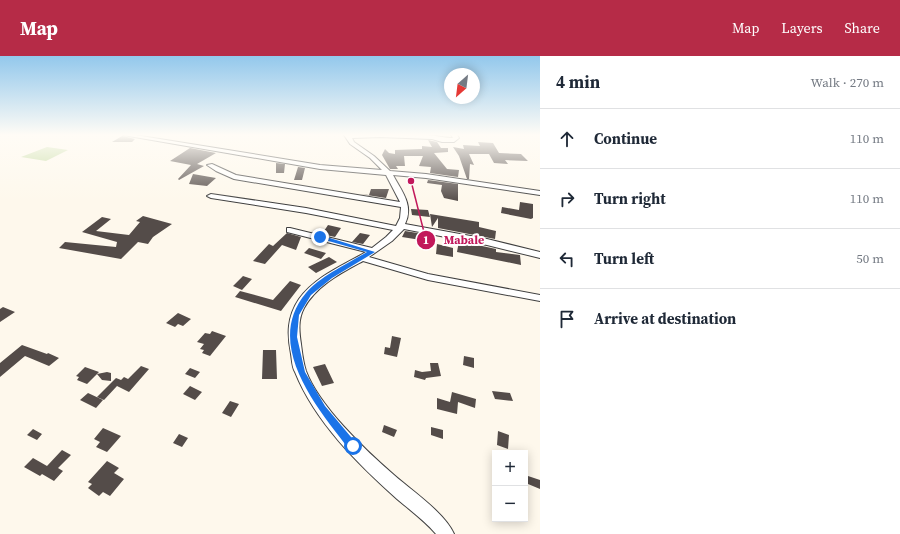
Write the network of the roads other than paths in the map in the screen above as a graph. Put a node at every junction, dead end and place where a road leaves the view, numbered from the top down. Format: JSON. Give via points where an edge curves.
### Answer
{"nodes":[{"id":1,"x":256,"y":157,"type":"edge"},
{"id":2,"x":372,"y":157,"type":"edge"},
{"id":3,"x":210,"y":165,"type":"dead end"},
{"id":4,"x":389,"y":174,"type":"junction"},
{"id":5,"x":540,"y":193,"type":"edge"},
{"id":6,"x":211,"y":196,"type":"dead end"},
{"id":7,"x":405,"y":205,"type":"junction"},
{"id":8,"x":401,"y":227,"type":"junction"},
{"id":9,"x":290,"y":230,"type":"dead end"},
{"id":10,"x":367,"y":255,"type":"junction"},
{"id":11,"x":540,"y":255,"type":"edge"},
{"id":12,"x":540,"y":298,"type":"edge"},
{"id":13,"x":445,"y":534,"type":"edge"}],
"edges":[{"from":1,"to":4,"type":"street"},
{"from":2,"to":4,"type":"street"},
{"from":3,"to":7,"type":"street","via":[[234,177]]},
{"from":4,"to":5,"type":"street","via":[[426,176]]},
{"from":4,"to":7,"type":"street"},
{"from":6,"to":8,"type":"street"},
{"from":7,"to":8,"type":"street"},
{"from":8,"to":10,"type":"street","via":[[385,243]]},
{"from":8,"to":11,"type":"street","via":[[487,242]]},
{"from":9,"to":10,"type":"street","via":[[349,244]]},
{"from":10,"to":12,"type":"street","via":[[380,264],[436,278]]},
{"from":10,"to":13,"type":"street","via":[[330,276],[308,294],[295,315],[293,337],[301,372],[322,408],[353,446]]}]}
